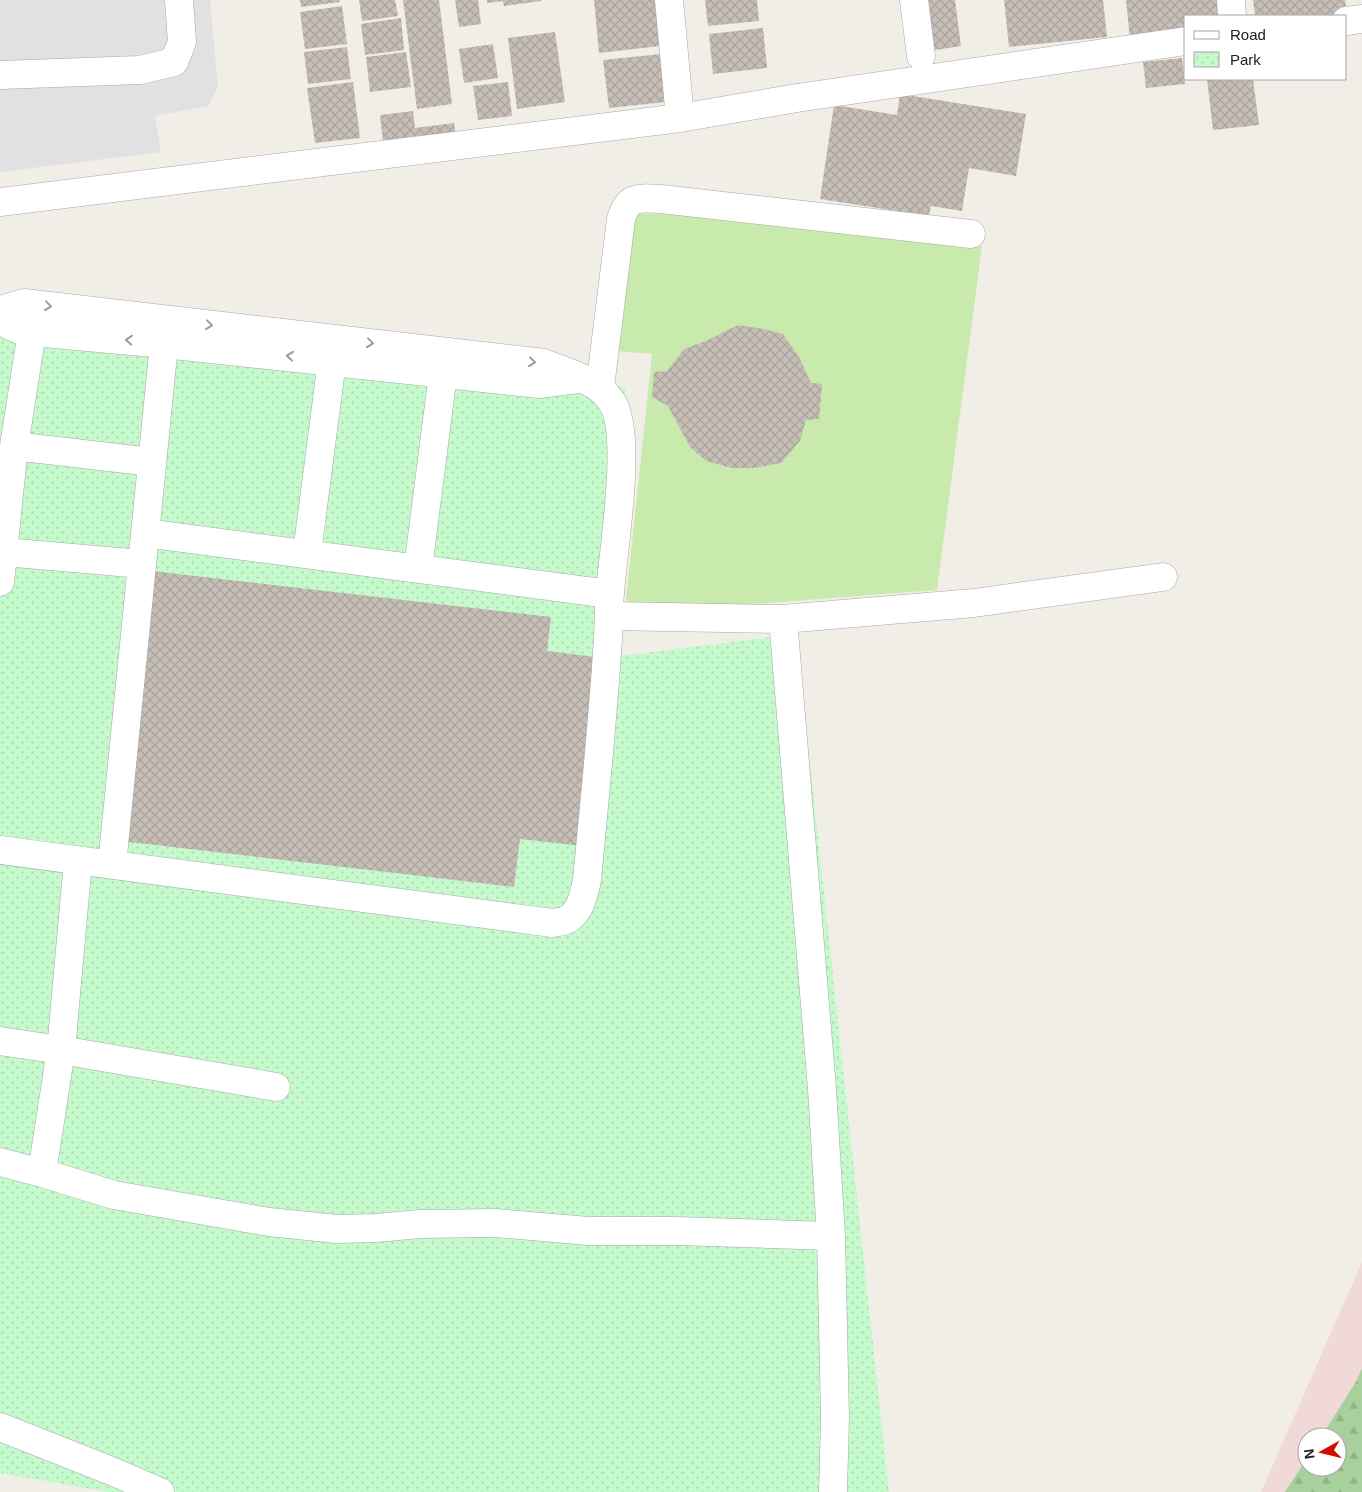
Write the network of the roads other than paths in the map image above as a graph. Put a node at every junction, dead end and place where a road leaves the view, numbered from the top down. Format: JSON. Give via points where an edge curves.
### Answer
{"nodes":[{"id":1,"x":179,"y":0,"type":"edge"},
{"id":2,"x":669,"y":0,"type":"edge"},
{"id":3,"x":914,"y":0,"type":"edge"},
{"id":4,"x":1231,"y":0,"type":"edge"},
{"id":5,"x":1232,"y":15,"type":"edge"},
{"id":6,"x":1362,"y":19,"type":"edge"},
{"id":7,"x":1347,"y":21,"type":"edge"},
{"id":8,"x":1184,"y":41,"type":"edge"},
{"id":9,"x":921,"y":56,"type":"dead end"},
{"id":10,"x":0,"y":75,"type":"edge"},
{"id":11,"x":680,"y":118,"type":"junction"},
{"id":12,"x":0,"y":202,"type":"edge"},
{"id":13,"x":971,"y":234,"type":"dead end"},
{"id":14,"x":0,"y":310,"type":"edge"},
{"id":15,"x":0,"y":321,"type":"edge"},
{"id":16,"x":32,"y":332,"type":"junction"},
{"id":17,"x":164,"y":344,"type":"junction"},
{"id":18,"x":332,"y":361,"type":"junction"},
{"id":19,"x":443,"y":374,"type":"junction"},
{"id":20,"x":591,"y":383,"type":"junction"},
{"id":21,"x":14,"y":446,"type":"junction"},
{"id":22,"x":152,"y":462,"type":"junction"},
{"id":23,"x":145,"y":533,"type":"junction"},
{"id":24,"x":4,"y":552,"type":"junction"},
{"id":25,"x":307,"y":553,"type":"junction"},
{"id":26,"x":142,"y":564,"type":"junction"},
{"id":27,"x":418,"y":568,"type":"junction"},
{"id":28,"x":1163,"y":576,"type":"dead end"},
{"id":29,"x":0,"y":582,"type":"edge"},
{"id":30,"x":609,"y":605,"type":"junction"},
{"id":31,"x":783,"y":619,"type":"junction"},
{"id":32,"x":0,"y":850,"type":"edge"},
{"id":33,"x":78,"y":861,"type":"junction"},
{"id":34,"x":112,"y":865,"type":"junction"},
{"id":35,"x":0,"y":1041,"type":"edge"},
{"id":36,"x":61,"y":1050,"type":"junction"},
{"id":37,"x":276,"y":1087,"type":"dead end"},
{"id":38,"x":0,"y":1162,"type":"edge"},
{"id":39,"x":42,"y":1173,"type":"junction"},
{"id":40,"x":831,"y":1236,"type":"junction"},
{"id":41,"x":0,"y":1427,"type":"edge"},
{"id":42,"x":160,"y":1492,"type":"edge"},
{"id":43,"x":833,"y":1492,"type":"edge"}],
"edges":[{"from":1,"to":10,"type":"street","via":[[182,42],[174,62],[140,70]]},
{"from":2,"to":11,"type":"street"},
{"from":3,"to":9,"type":"street"},
{"from":4,"to":5,"type":"street"},
{"from":6,"to":7,"type":"street"},
{"from":8,"to":11,"type":"street"},
{"from":11,"to":12,"type":"street"},
{"from":13,"to":20,"type":"street","via":[[661,199],[632,200],[624,208],[621,219]]},
{"from":14,"to":20,"type":"street","one_way":true,"via":[[24,303],[544,363]]},
{"from":15,"to":16,"type":"street"},
{"from":17,"to":16,"type":"street","one_way":true},
{"from":16,"to":21,"type":"street"},
{"from":18,"to":17,"type":"street","one_way":true},
{"from":17,"to":22,"type":"street"},
{"from":18,"to":19,"type":"street"},
{"from":18,"to":25,"type":"street"},
{"from":19,"to":20,"type":"street","via":[[539,384]]},
{"from":19,"to":27,"type":"street"},
{"from":20,"to":30,"type":"street","via":[[612,402],[619,421],[617,526]]},
{"from":21,"to":22,"type":"street"},
{"from":21,"to":24,"type":"street"},
{"from":22,"to":23,"type":"street"},
{"from":23,"to":25,"type":"street"},
{"from":23,"to":26,"type":"street"},
{"from":24,"to":26,"type":"street"},
{"from":24,"to":29,"type":"street"},
{"from":25,"to":27,"type":"street"},
{"from":26,"to":34,"type":"street"},
{"from":27,"to":30,"type":"street"},
{"from":28,"to":31,"type":"street","via":[[974,603]]},
{"from":30,"to":31,"type":"street"},
{"from":30,"to":34,"type":"street","via":[[587,880],[577,911],[567,920],[552,923]]},
{"from":31,"to":40,"type":"street"},
{"from":32,"to":33,"type":"street"},
{"from":33,"to":34,"type":"street"},
{"from":33,"to":36,"type":"street"},
{"from":35,"to":36,"type":"street"},
{"from":36,"to":37,"type":"street"},
{"from":36,"to":39,"type":"street"},
{"from":38,"to":39,"type":"street"},
{"from":39,"to":40,"type":"street","via":[[122,1197],[269,1222],[337,1229],[496,1223],[588,1230]]},
{"from":40,"to":43,"type":"street","via":[[835,1418]]},
{"from":41,"to":42,"type":"street"}]}
